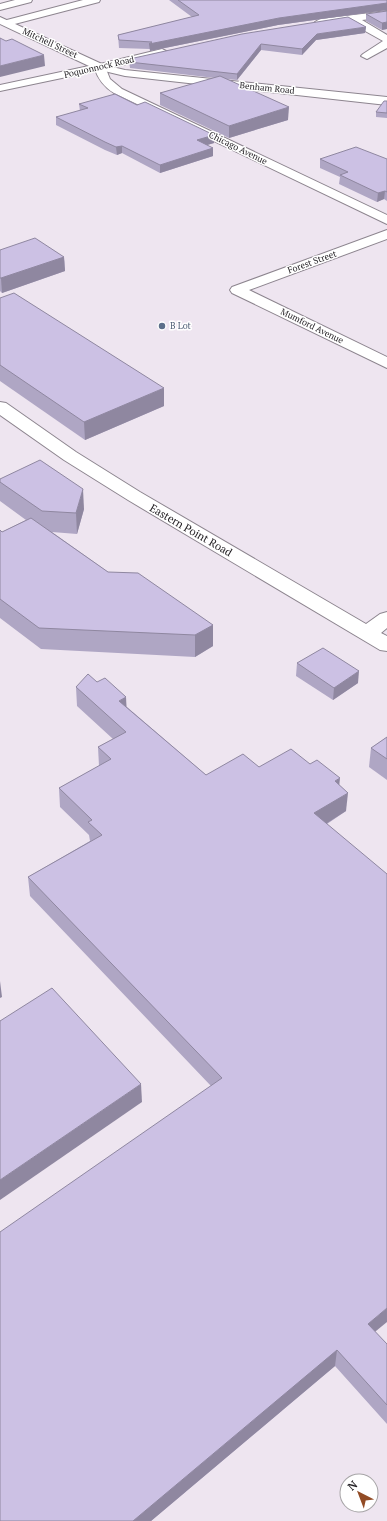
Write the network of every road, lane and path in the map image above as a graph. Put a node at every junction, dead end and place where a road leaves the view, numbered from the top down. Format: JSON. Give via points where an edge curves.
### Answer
{"nodes":[{"id":1,"x":27,"y":0,"type":"edge"},
{"id":2,"x":95,"y":0,"type":"edge"},
{"id":3,"x":0,"y":7,"type":"edge"},
{"id":4,"x":387,"y":14,"type":"edge"},
{"id":5,"x":350,"y":18,"type":"junction"},
{"id":6,"x":2,"y":19,"type":"edge"},
{"id":7,"x":310,"y":23,"type":"edge"},
{"id":8,"x":387,"y":39,"type":"edge"},
{"id":9,"x":387,"y":43,"type":"edge"},
{"id":10,"x":172,"y":50,"type":"edge"},
{"id":11,"x":367,"y":56,"type":"dead end"},
{"id":12,"x":100,"y":67,"type":"junction"},
{"id":13,"x":0,"y":88,"type":"edge"},
{"id":14,"x":387,"y":101,"type":"edge"},
{"id":15,"x":387,"y":220,"type":"edge"},
{"id":16,"x":387,"y":234,"type":"edge"},
{"id":17,"x":237,"y":290,"type":"joint"},
{"id":18,"x":387,"y":363,"type":"edge"},
{"id":19,"x":0,"y":407,"type":"edge"},
{"id":20,"x":387,"y":618,"type":"edge"},
{"id":21,"x":367,"y":633,"type":"junction"},
{"id":22,"x":387,"y":645,"type":"edge"}],
"edges":[{"from":1,"to":3,"type":"street"},
{"from":2,"to":6,"type":"street"},
{"from":4,"to":5,"type":"street"},
{"from":5,"to":7,"type":"street"},
{"from":5,"to":8,"type":"street"},
{"from":6,"to":12,"type":"street","name":"Mitchell Street"},
{"from":9,"to":11,"type":"street"},
{"from":10,"to":12,"type":"street","name":"Poquonnock Road"},
{"from":12,"to":13,"type":"street","name":"Poquonnock Road"},
{"from":12,"to":14,"type":"street","name":"Benham Road","via":[[153,77]]},
{"from":12,"to":15,"type":"street","name":"Chicago Avenue","via":[[105,81],[118,91]]},
{"from":16,"to":17,"type":"street","name":"Forest Street"},
{"from":17,"to":18,"type":"street","name":"Mumford Avenue"},
{"from":19,"to":21,"type":"street","name":"Eastern Point Road","via":[[70,456],[134,496]]},
{"from":20,"to":21,"type":"street"},
{"from":21,"to":22,"type":"street","name":"Eastern Point Road"}]}
